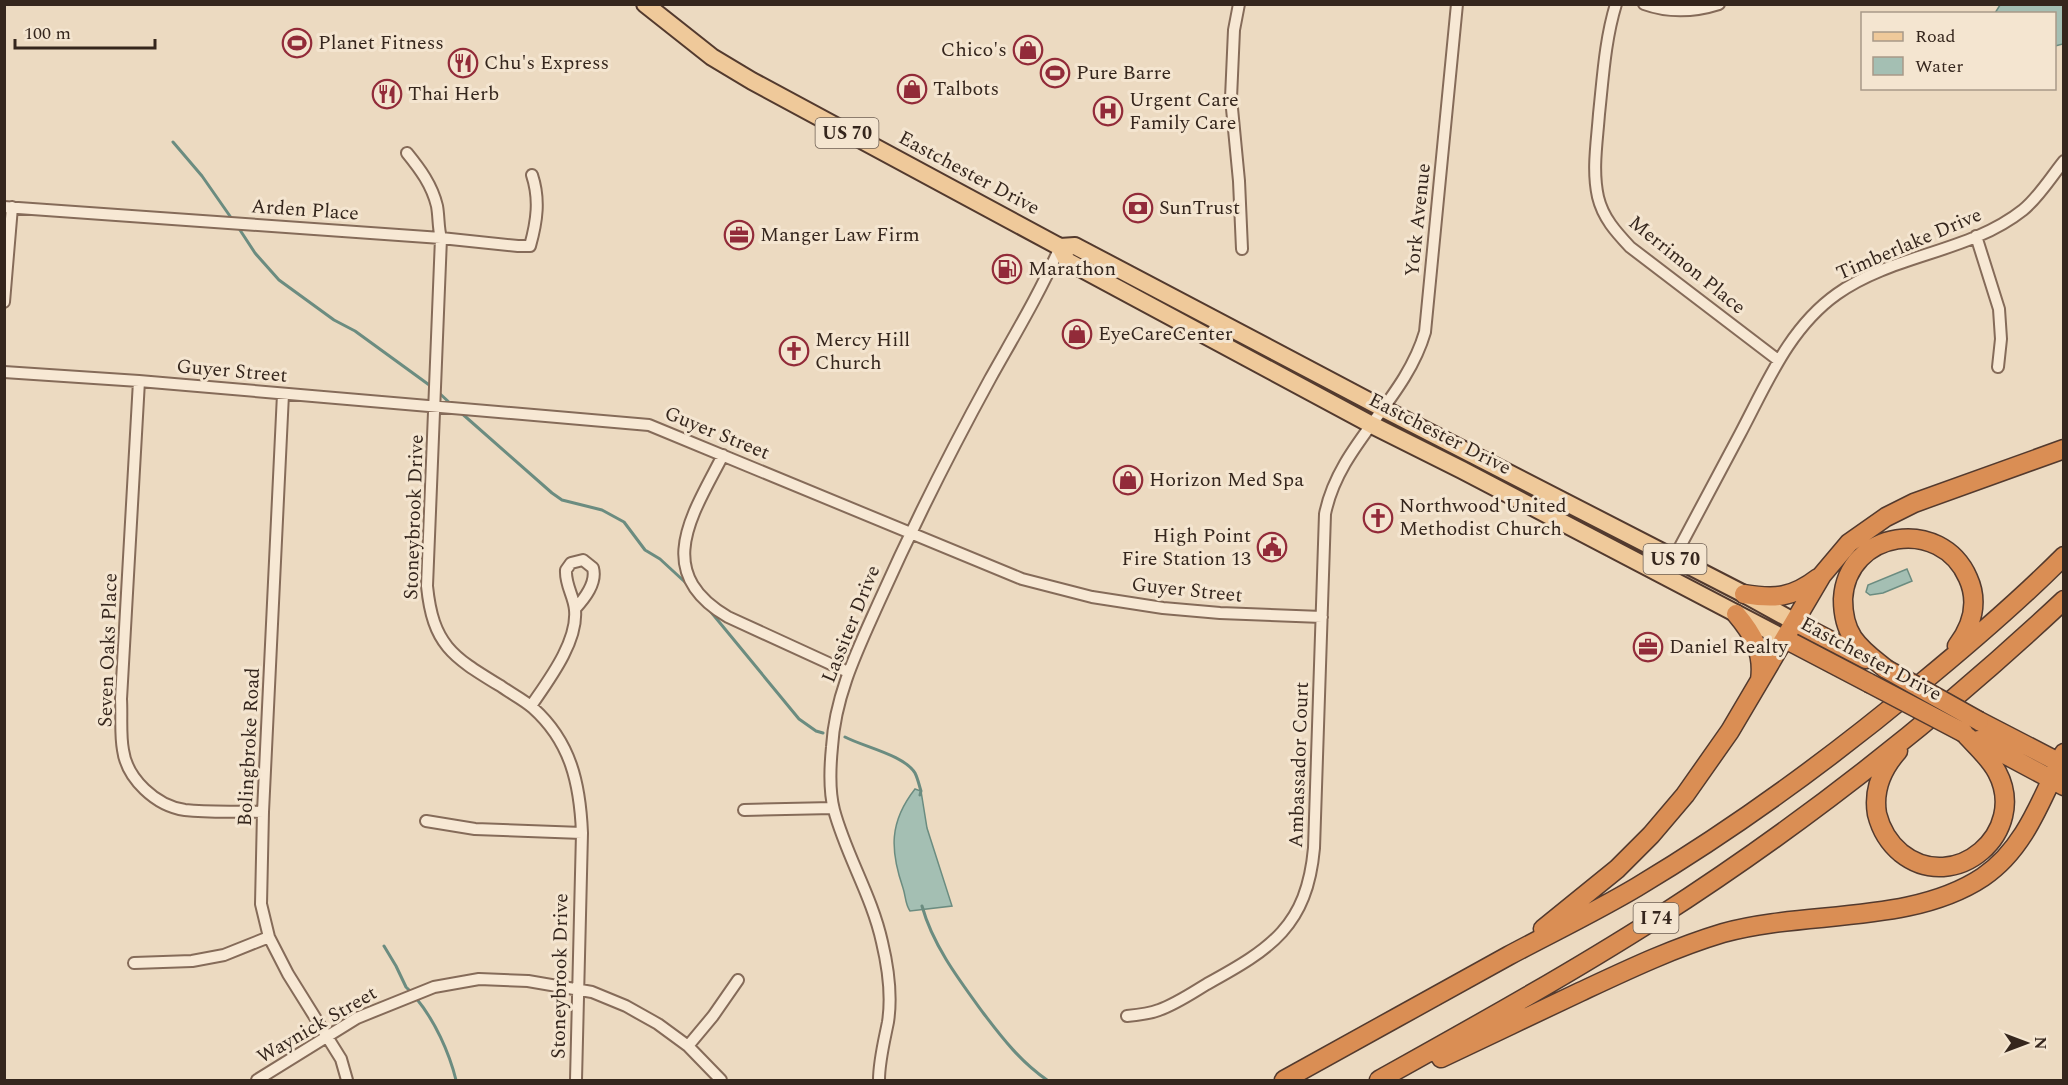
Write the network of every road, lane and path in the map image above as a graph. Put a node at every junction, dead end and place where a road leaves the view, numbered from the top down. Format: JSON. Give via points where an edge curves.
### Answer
{"nodes":[{"id":1,"x":645,"y":4,"type":"edge"},
{"id":2,"x":1239,"y":4,"type":"edge"},
{"id":3,"x":1457,"y":4,"type":"edge"},
{"id":4,"x":1616,"y":4,"type":"edge"},
{"id":5,"x":1644,"y":4,"type":"edge"},
{"id":6,"x":1719,"y":4,"type":"edge"},
{"id":7,"x":407,"y":153,"type":"dead end"},
{"id":8,"x":2064,"y":161,"type":"edge"},
{"id":9,"x":532,"y":174,"type":"dead end"},
{"id":10,"x":8,"y":207,"type":"edge"},
{"id":11,"x":1976,"y":236,"type":"junction"},
{"id":12,"x":441,"y":238,"type":"junction"},
{"id":13,"x":1060,"y":247,"type":"junction"},
{"id":14,"x":1242,"y":249,"type":"dead end"},
{"id":15,"x":4,"y":302,"type":"edge"},
{"id":16,"x":1778,"y":360,"type":"junction"},
{"id":17,"x":1998,"y":367,"type":"dead end"},
{"id":18,"x":4,"y":372,"type":"edge"},
{"id":19,"x":139,"y":381,"type":"junction"},
{"id":20,"x":283,"y":394,"type":"junction"},
{"id":21,"x":435,"y":405,"type":"junction"},
{"id":22,"x":1384,"y":409,"type":"junction"},
{"id":23,"x":1372,"y":425,"type":"junction"},
{"id":24,"x":2064,"y":449,"type":"edge"},
{"id":25,"x":723,"y":455,"type":"junction"},
{"id":26,"x":910,"y":533,"type":"junction"},
{"id":27,"x":2064,"y":556,"type":"edge"},
{"id":28,"x":1674,"y":558,"type":"junction"},
{"id":29,"x":1822,"y":575,"type":"junction"},
{"id":30,"x":1744,"y":594,"type":"junction"},
{"id":31,"x":2064,"y":600,"type":"edge"},
{"id":32,"x":575,"y":609,"type":"dead end"},
{"id":33,"x":1736,"y":614,"type":"junction"},
{"id":34,"x":1322,"y":617,"type":"junction"},
{"id":35,"x":1795,"y":622,"type":"junction"},
{"id":36,"x":1785,"y":639,"type":"junction"},
{"id":37,"x":1944,"y":665,"type":"junction"},
{"id":38,"x":1886,"y":669,"type":"junction"},
{"id":39,"x":848,"y":672,"type":"junction"},
{"id":40,"x":1760,"y":681,"type":"junction"},
{"id":41,"x":531,"y":706,"type":"junction"},
{"id":42,"x":1917,"y":730,"type":"junction"},
{"id":43,"x":1964,"y":733,"type":"junction"},
{"id":44,"x":2060,"y":769,"type":"edge"},
{"id":45,"x":833,"y":808,"type":"junction"},
{"id":46,"x":744,"y":810,"type":"dead end"},
{"id":47,"x":264,"y":812,"type":"junction"},
{"id":48,"x":426,"y":821,"type":"dead end"},
{"id":49,"x":582,"y":833,"type":"junction"},
{"id":50,"x":269,"y":937,"type":"junction"},
{"id":51,"x":1509,"y":956,"type":"junction"},
{"id":52,"x":134,"y":963,"type":"dead end"},
{"id":53,"x":738,"y":980,"type":"dead end"},
{"id":54,"x":578,"y":989,"type":"junction"},
{"id":55,"x":1127,"y":1016,"type":"dead end"},
{"id":56,"x":327,"y":1036,"type":"junction"},
{"id":57,"x":688,"y":1046,"type":"junction"},
{"id":58,"x":257,"y":1080,"type":"edge"},
{"id":59,"x":347,"y":1080,"type":"edge"},
{"id":60,"x":576,"y":1080,"type":"edge"},
{"id":61,"x":721,"y":1080,"type":"edge"},
{"id":62,"x":879,"y":1080,"type":"edge"},
{"id":63,"x":1284,"y":1080,"type":"edge"},
{"id":64,"x":1378,"y":1080,"type":"edge"},
{"id":65,"x":1393,"y":1080,"type":"edge"}],
"edges":[{"from":1,"to":13,"type":"main road","name":"Eastchester Drive","number":"US 70","via":[[712,57],[760,86]]},
{"from":2,"to":14,"type":"street","via":[[1231,98]]},
{"from":3,"to":22,"type":"street","name":"York Avenue","via":[[1425,332],[1413,364]]},
{"from":4,"to":16,"type":"street","name":"Merrimon Place","via":[[1606,48],[1595,159],[1603,214],[1630,247]]},
{"from":5,"to":6,"type":"street","via":[[1680,11]]},
{"from":7,"to":12,"type":"street","name":"Stoneybrook Drive","via":[[429,185]]},
{"from":8,"to":11,"type":"street","name":"Timberlake Drive","via":[[2024,208]]},
{"from":9,"to":12,"type":"street","name":"Arden Place","via":[[538,205],[531,246]]},
{"from":10,"to":12,"type":"street","name":"Arden Place"},
{"from":10,"to":15,"type":"street"},
{"from":11,"to":16,"type":"street","name":"Timberlake Drive","via":[[1873,275],[1839,293],[1810,317]]},
{"from":11,"to":17,"type":"street","via":[[1999,309]]},
{"from":12,"to":21,"type":"street","name":"Stoneybrook Drive"},
{"from":13,"to":22,"type":"main road","name":"Eastchester Drive","number":"US 70","via":[[1075,246]]},
{"from":13,"to":23,"type":"main road","name":"Eastchester Drive","number":"US 70","via":[[1067,261]]},
{"from":13,"to":26,"type":"street","name":"Lassiter Drive"},
{"from":16,"to":28,"type":"street","name":"Timberlake Drive"},
{"from":18,"to":19,"type":"street","name":"Guyer Street"},
{"from":19,"to":20,"type":"street","name":"Guyer Street"},
{"from":19,"to":47,"type":"street","name":"Seven Oaks Place","via":[[122,699],[123,750],[130,773],[168,805],[184,810]]},
{"from":20,"to":21,"type":"street","name":"Guyer Street"},
{"from":20,"to":47,"type":"street","name":"Bolingbroke Road"},
{"from":21,"to":25,"type":"street","name":"Guyer Street","via":[[650,425]]},
{"from":21,"to":41,"type":"street","name":"Stoneybrook Drive","via":[[427,586],[430,612],[450,651]]},
{"from":22,"to":23,"type":"street","name":"York Avenue"},
{"from":22,"to":28,"type":"main road","name":"Eastchester Drive","number":"US 70"},
{"from":23,"to":33,"type":"main road","name":"Eastchester Drive","number":"US 70"},
{"from":23,"to":34,"type":"street","name":"Ambassador Court","via":[[1334,481],[1328,499],[1323,529]]},
{"from":24,"to":29,"type":"highway","via":[[1899,510],[1859,534]]},
{"from":25,"to":26,"type":"street","name":"Guyer Street"},
{"from":25,"to":39,"type":"street","via":[[686,533],[685,562],[694,587],[710,607],[728,617]]},
{"from":26,"to":34,"type":"street","name":"Guyer Street","via":[[1014,576],[1092,597],[1220,613]]},
{"from":26,"to":39,"type":"street","name":"Lassiter Drive"},
{"from":27,"to":37,"type":"highway","number":"I 74"},
{"from":28,"to":30,"type":"main road","name":"Eastchester Drive","number":"US 70"},
{"from":29,"to":30,"type":"highway","via":[[1800,591],[1784,596]]},
{"from":29,"to":35,"type":"highway"},
{"from":30,"to":35,"type":"main road","name":"Eastchester Drive","number":"US 70"},
{"from":31,"to":42,"type":"highway","number":"I 74"},
{"from":32,"to":41,"type":"street","via":[[567,648]]},
{"from":33,"to":36,"type":"main road","name":"Eastchester Drive","number":"US 70"},
{"from":33,"to":40,"type":"highway","via":[[1758,648]]},
{"from":34,"to":55,"type":"street","name":"Ambassador Court","via":[[1314,848],[1302,901],[1284,929],[1255,957],[1161,1010]]},
{"from":35,"to":36,"type":"highway"},
{"from":35,"to":38,"type":"highway","name":"Eastchester Drive","number":"US 70"},
{"from":36,"to":40,"type":"highway"},
{"from":36,"to":43,"type":"highway","name":"Eastchester Drive","number":"US 70","bridge":true},
{"from":37,"to":38,"type":"highway","via":[[1971,622],[1971,584],[1948,551],[1919,539],[1898,538],[1879,544],[1862,557],[1850,573],[1844,593],[1845,618],[1852,637]]},
{"from":37,"to":51,"type":"highway","number":"I 74","via":[[1835,753],[1739,822],[1638,886]]},
{"from":38,"to":44,"type":"highway","name":"Eastchester Drive","number":"US 70","bridge":true},
{"from":39,"to":45,"type":"street","name":"Lassiter Drive","via":[[832,744]]},
{"from":40,"to":51,"type":"highway","via":[[1701,773],[1651,835],[1600,884]]},
{"from":41,"to":49,"type":"street","name":"Stoneybrook Drive","via":[[563,746],[575,773]]},
{"from":42,"to":43,"type":"highway","via":[[1883,772],[1876,809],[1892,844],[1906,856],[1934,866],[1960,863],[1983,851],[2004,814],[2003,789],[1997,771]]},
{"from":42,"to":64,"type":"highway","number":"I 74","via":[[1758,849],[1658,917]]},
{"from":43,"to":44,"type":"highway","name":"Eastchester Drive","number":"US 70"},
{"from":44,"to":65,"type":"highway","via":[[2008,855],[1986,875],[1959,890],[1909,906],[1762,924],[1700,940],[1652,958]]},
{"from":45,"to":46,"type":"street"},
{"from":45,"to":62,"type":"street","name":"Lassiter Drive","via":[[878,924],[887,966],[888,1020]]},
{"from":47,"to":50,"type":"street","name":"Bolingbroke Road","via":[[261,904]]},
{"from":48,"to":49,"type":"street","via":[[475,829]]},
{"from":49,"to":54,"type":"street","name":"Stoneybrook Drive"},
{"from":50,"to":52,"type":"street","via":[[224,955],[192,961]]},
{"from":50,"to":56,"type":"street","name":"Bolingbroke Road"},
{"from":51,"to":63,"type":"highway","number":"I 74"},
{"from":53,"to":57,"type":"street"},
{"from":54,"to":56,"type":"street","name":"Waynick Street","via":[[479,979],[434,987],[357,1018]]},
{"from":54,"to":57,"type":"street","name":"Waynick Street","via":[[626,1006]]},
{"from":54,"to":60,"type":"street","name":"Stoneybrook Drive"},
{"from":56,"to":58,"type":"street","name":"Waynick Street"},
{"from":56,"to":59,"type":"street","name":"Bolingbroke Road","via":[[341,1059]]},
{"from":57,"to":61,"type":"street","name":"Waynick Street"}]}
